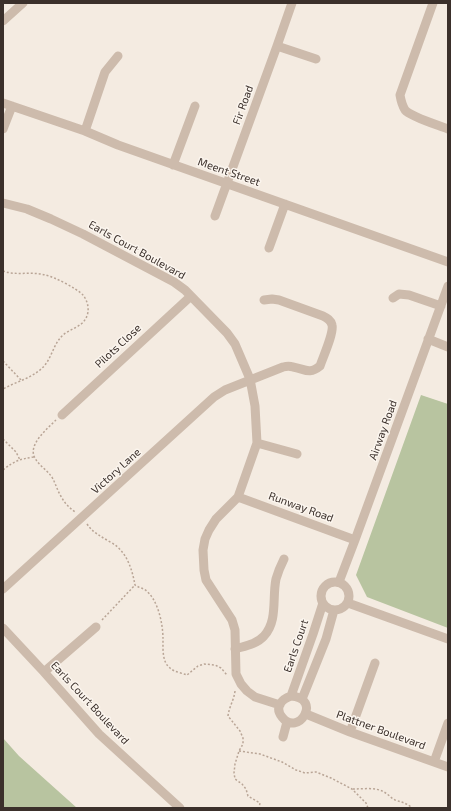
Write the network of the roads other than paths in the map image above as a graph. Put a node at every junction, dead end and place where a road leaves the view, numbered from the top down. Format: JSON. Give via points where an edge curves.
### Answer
{"nodes":[{"id":1,"x":23,"y":3,"type":"edge"},
{"id":2,"x":292,"y":3,"type":"edge"},
{"id":3,"x":433,"y":3,"type":"edge"},
{"id":4,"x":3,"y":22,"type":"edge"},
{"id":5,"x":277,"y":46,"type":"junction"},
{"id":6,"x":118,"y":56,"type":"dead end"},
{"id":7,"x":316,"y":59,"type":"dead end"},
{"id":8,"x":7,"y":104,"type":"edge"},
{"id":9,"x":195,"y":106,"type":"dead end"},
{"id":10,"x":448,"y":129,"type":"edge"},
{"id":11,"x":3,"y":130,"type":"edge"},
{"id":12,"x":85,"y":131,"type":"junction"},
{"id":13,"x":173,"y":165,"type":"junction"},
{"id":14,"x":227,"y":184,"type":"junction"},
{"id":15,"x":3,"y":203,"type":"edge"},
{"id":16,"x":284,"y":204,"type":"junction"},
{"id":17,"x":215,"y":216,"type":"dead end"},
{"id":18,"x":269,"y":248,"type":"dead end"},
{"id":19,"x":448,"y":262,"type":"edge"},
{"id":20,"x":448,"y":286,"type":"edge"},
{"id":21,"x":191,"y":296,"type":"junction"},
{"id":22,"x":393,"y":298,"type":"dead end"},
{"id":23,"x":264,"y":300,"type":"dead end"},
{"id":24,"x":441,"y":306,"type":"junction"},
{"id":25,"x":428,"y":339,"type":"junction"},
{"id":26,"x":448,"y":347,"type":"edge"},
{"id":27,"x":250,"y":379,"type":"junction"},
{"id":28,"x":62,"y":415,"type":"road end"},
{"id":29,"x":257,"y":443,"type":"junction"},
{"id":30,"x":297,"y":454,"type":"dead end"},
{"id":31,"x":238,"y":497,"type":"junction"},
{"id":32,"x":355,"y":540,"type":"junction"},
{"id":33,"x":284,"y":559,"type":"dead end"},
{"id":34,"x":339,"y":582,"type":"junction"},
{"id":35,"x":3,"y":589,"type":"edge"},
{"id":36,"x":348,"y":602,"type":"junction"},
{"id":37,"x":323,"y":604,"type":"junction"},
{"id":38,"x":334,"y":610,"type":"junction"},
{"id":39,"x":96,"y":626,"type":"road end"},
{"id":40,"x":3,"y":628,"type":"edge"},
{"id":41,"x":448,"y":639,"type":"edge"},
{"id":42,"x":235,"y":649,"type":"junction"},
{"id":43,"x":375,"y":662,"type":"dead end"},
{"id":44,"x":44,"y":672,"type":"junction"},
{"id":45,"x":291,"y":696,"type":"junction"},
{"id":46,"x":302,"y":699,"type":"junction"},
{"id":47,"x":280,"y":706,"type":"junction"},
{"id":48,"x":306,"y":714,"type":"junction"},
{"id":49,"x":287,"y":722,"type":"junction"},
{"id":50,"x":448,"y":723,"type":"edge"},
{"id":51,"x":350,"y":732,"type":"junction"},
{"id":52,"x":283,"y":737,"type":"dead end"},
{"id":53,"x":434,"y":762,"type":"junction"},
{"id":54,"x":448,"y":767,"type":"edge"},
{"id":55,"x":180,"y":808,"type":"edge"}],
"edges":[{"from":1,"to":4,"type":"street"},
{"from":2,"to":5,"type":"street","name":"Fir Road"},
{"from":3,"to":10,"type":"street","via":[[400,95],[406,111]]},
{"from":5,"to":7,"type":"street"},
{"from":5,"to":14,"type":"street","name":"Fir Road"},
{"from":6,"to":12,"type":"street","via":[[106,72]]},
{"from":8,"to":11,"type":"street"},
{"from":8,"to":12,"type":"street","name":"Meent Street"},
{"from":9,"to":13,"type":"street"},
{"from":12,"to":13,"type":"street","name":"Meent Street"},
{"from":13,"to":14,"type":"street","name":"Meent Street"},
{"from":14,"to":16,"type":"street","name":"Meent Street"},
{"from":14,"to":17,"type":"street","name":"Fir Road"},
{"from":15,"to":21,"type":"street","name":"Earls Court Boulevard","via":[[27,209],[83,234],[174,282]]},
{"from":16,"to":18,"type":"street"},
{"from":16,"to":19,"type":"street","name":"Meent Street"},
{"from":20,"to":24,"type":"street","name":"Airway Road"},
{"from":21,"to":27,"type":"street","name":"Earls Court Boulevard","via":[[235,344]]},
{"from":21,"to":28,"type":"street","name":"Pilots Close"},
{"from":22,"to":24,"type":"street","via":[[399,294],[409,295]]},
{"from":23,"to":27,"type":"street","name":"Victory Lane","via":[[279,300],[323,316],[329,319],[332,331],[320,366],[316,369],[306,371],[292,366],[283,367]]},
{"from":24,"to":25,"type":"street","name":"Airway Road"},
{"from":25,"to":26,"type":"street"},
{"from":25,"to":32,"type":"street","name":"Airway Road"},
{"from":27,"to":29,"type":"street","name":"Earls Court Boulevard","via":[[256,406]]},
{"from":27,"to":35,"type":"street","name":"Victory Lane","via":[[214,397]]},
{"from":29,"to":30,"type":"street"},
{"from":29,"to":31,"type":"street","name":"Earls Court Boulevard"},
{"from":31,"to":32,"type":"street","name":"Runway Road"},
{"from":31,"to":42,"type":"street","name":"Earls Court Boulevard","via":[[216,519],[205,539],[203,550],[206,580],[232,620]]},
{"from":32,"to":34,"type":"street","name":"Airway Road"},
{"from":33,"to":42,"type":"street","via":[[276,579],[273,613],[268,631],[257,642]]},
{"from":34,"to":36,"type":"street","via":[[347,588]]},
{"from":34,"to":37,"type":"street","via":[[332,582],[322,590]]},
{"from":36,"to":38,"type":"street","via":[[342,608]]},
{"from":36,"to":41,"type":"street"},
{"from":37,"to":38,"type":"street"},
{"from":37,"to":45,"type":"street","name":"Earls Court"},
{"from":38,"to":46,"type":"street","via":[[326,639]]},
{"from":39,"to":44,"type":"street"},
{"from":40,"to":44,"type":"street","name":"Earls Court Boulevard"},
{"from":42,"to":47,"type":"street","name":"Earls Court Boulevard","via":[[236,674],[241,684],[255,697]]},
{"from":43,"to":51,"type":"street"},
{"from":44,"to":55,"type":"street","name":"Earls Court Boulevard","via":[[99,734]]},
{"from":45,"to":46,"type":"street"},
{"from":45,"to":47,"type":"street","via":[[285,698]]},
{"from":46,"to":48,"type":"street","via":[[306,705]]},
{"from":47,"to":49,"type":"street","via":[[280,714]]},
{"from":48,"to":49,"type":"street","via":[[298,722]]},
{"from":48,"to":51,"type":"street","name":"Plattner Boulevard"},
{"from":49,"to":52,"type":"street"},
{"from":50,"to":53,"type":"street"},
{"from":51,"to":53,"type":"street","name":"Plattner Boulevard"},
{"from":53,"to":54,"type":"street","name":"Plattner Boulevard"}]}
